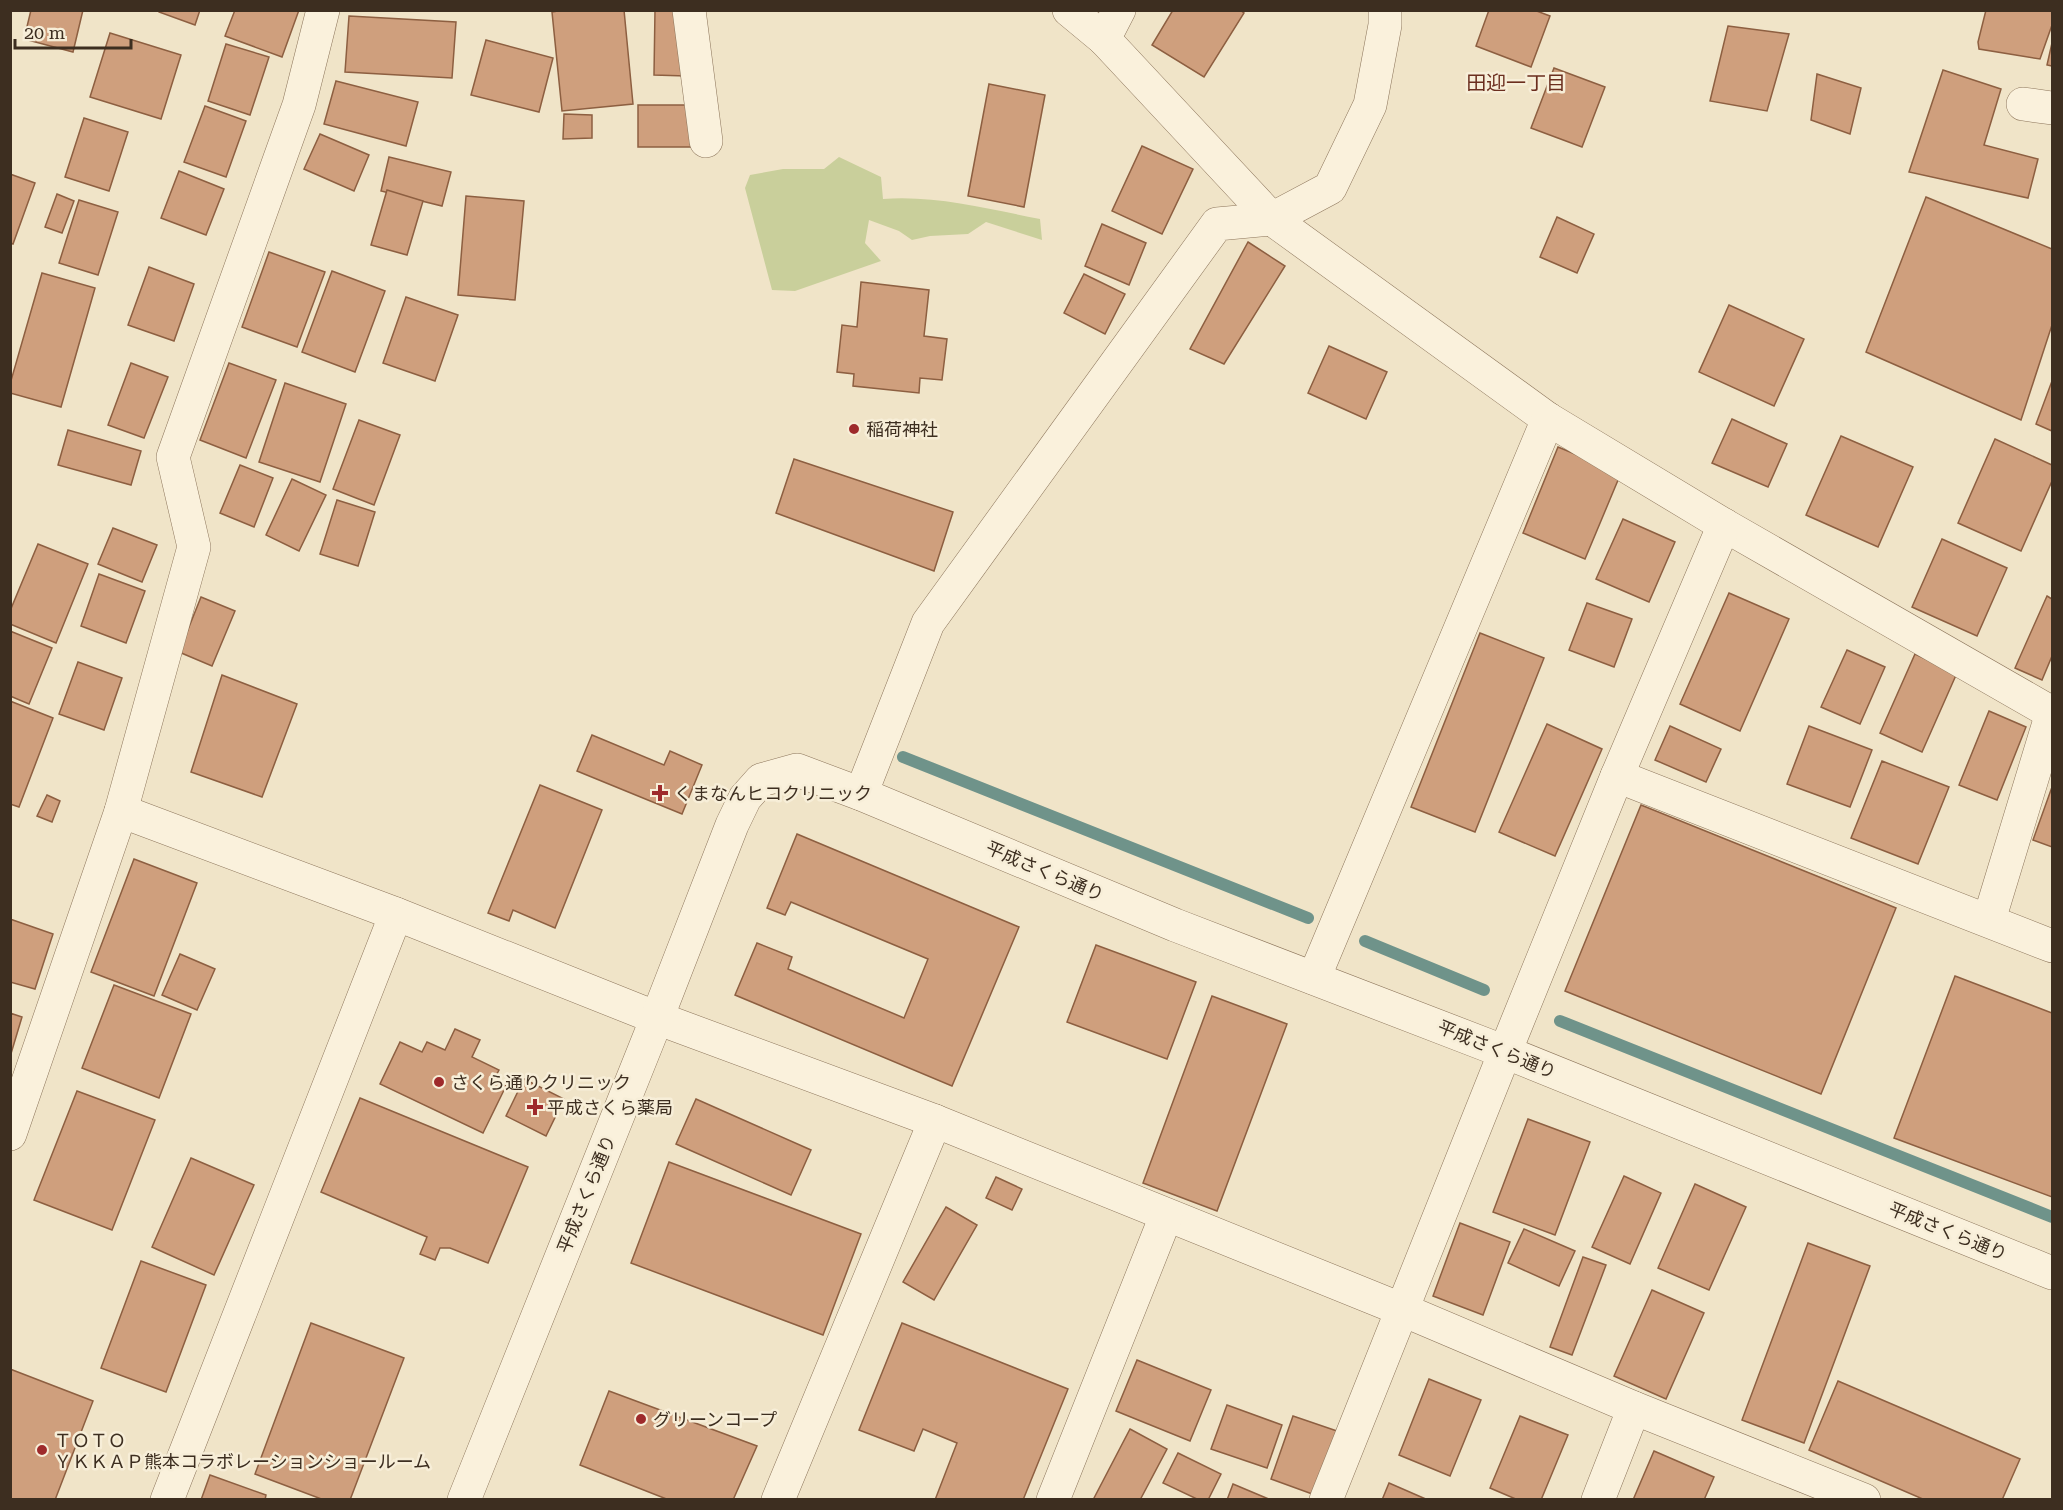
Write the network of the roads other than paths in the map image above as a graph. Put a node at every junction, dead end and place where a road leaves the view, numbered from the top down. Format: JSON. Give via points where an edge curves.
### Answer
{"nodes":[{"id":1,"x":323,"y":10,"type":"edge"},
{"id":2,"x":689,"y":10,"type":"edge"},
{"id":3,"x":1069,"y":10,"type":"edge"},
{"id":4,"x":1119,"y":10,"type":"edge"},
{"id":5,"x":1385,"y":10,"type":"edge"},
{"id":6,"x":1104,"y":39,"type":"junction"},
{"id":7,"x":706,"y":141,"type":"dead end"},
{"id":8,"x":1272,"y":219,"type":"junction"},
{"id":9,"x":1548,"y":419,"type":"junction"},
{"id":10,"x":1724,"y":525,"type":"junction"},
{"id":11,"x":2052,"y":713,"type":"edge"},
{"id":12,"x":1617,"y":776,"type":"junction"},
{"id":13,"x":861,"y":794,"type":"junction"},
{"id":14,"x":121,"y":811,"type":"junction"},
{"id":15,"x":396,"y":915,"type":"junction"},
{"id":16,"x":1989,"y":920,"type":"junction"},
{"id":17,"x":2052,"y":946,"type":"edge"},
{"id":18,"x":1314,"y":978,"type":"junction"},
{"id":19,"x":657,"y":1018,"type":"junction"},
{"id":20,"x":1505,"y":1052,"type":"junction"},
{"id":21,"x":935,"y":1121,"type":"junction"},
{"id":22,"x":10,"y":1134,"type":"edge"},
{"id":23,"x":1166,"y":1216,"type":"junction"},
{"id":24,"x":2052,"y":1274,"type":"edge"},
{"id":25,"x":1403,"y":1310,"type":"junction"},
{"id":26,"x":1634,"y":1408,"type":"junction"},
{"id":27,"x":167,"y":1500,"type":"edge"},
{"id":28,"x":464,"y":1500,"type":"edge"},
{"id":29,"x":778,"y":1500,"type":"edge"},
{"id":30,"x":1053,"y":1500,"type":"edge"},
{"id":31,"x":1326,"y":1500,"type":"edge"},
{"id":32,"x":1598,"y":1500,"type":"edge"},
{"id":33,"x":1864,"y":1500,"type":"edge"}],
"edges":[{"from":1,"to":14,"type":"street","via":[[299,105],[173,457],[194,547]]},
{"from":2,"to":7,"type":"street"},
{"from":3,"to":6,"type":"street"},
{"from":4,"to":6,"type":"street"},
{"from":5,"to":8,"type":"street","via":[[1370,105],[1330,188]]},
{"from":6,"to":8,"type":"street"},
{"from":8,"to":9,"type":"street"},
{"from":8,"to":13,"type":"street","via":[[1217,224],[928,623]]},
{"from":9,"to":10,"type":"street"},
{"from":9,"to":18,"type":"street"},
{"from":10,"to":11,"type":"street"},
{"from":10,"to":12,"type":"street"},
{"from":11,"to":16,"type":"street"},
{"from":12,"to":16,"type":"street"},
{"from":12,"to":20,"type":"street"},
{"from":13,"to":18,"type":"street","name":"平成さくら通り","via":[[1175,925]]},
{"from":13,"to":19,"type":"street","name":"平成さくら通り","via":[[797,770],[761,780],[750,792],[732,825]]},
{"from":14,"to":15,"type":"street"},
{"from":14,"to":22,"type":"street"},
{"from":15,"to":19,"type":"street"},
{"from":15,"to":27,"type":"street"},
{"from":16,"to":17,"type":"street"},
{"from":18,"to":20,"type":"street","name":"平成さくら通り"},
{"from":19,"to":21,"type":"street"},
{"from":19,"to":28,"type":"street","name":"平成さくら通り"},
{"from":20,"to":24,"type":"street","name":"平成さくら通り"},
{"from":20,"to":25,"type":"street"},
{"from":21,"to":23,"type":"street"},
{"from":21,"to":29,"type":"street"},
{"from":23,"to":25,"type":"street"},
{"from":23,"to":30,"type":"street"},
{"from":25,"to":26,"type":"street"},
{"from":25,"to":31,"type":"street"},
{"from":26,"to":32,"type":"street"},
{"from":26,"to":33,"type":"street"}]}
